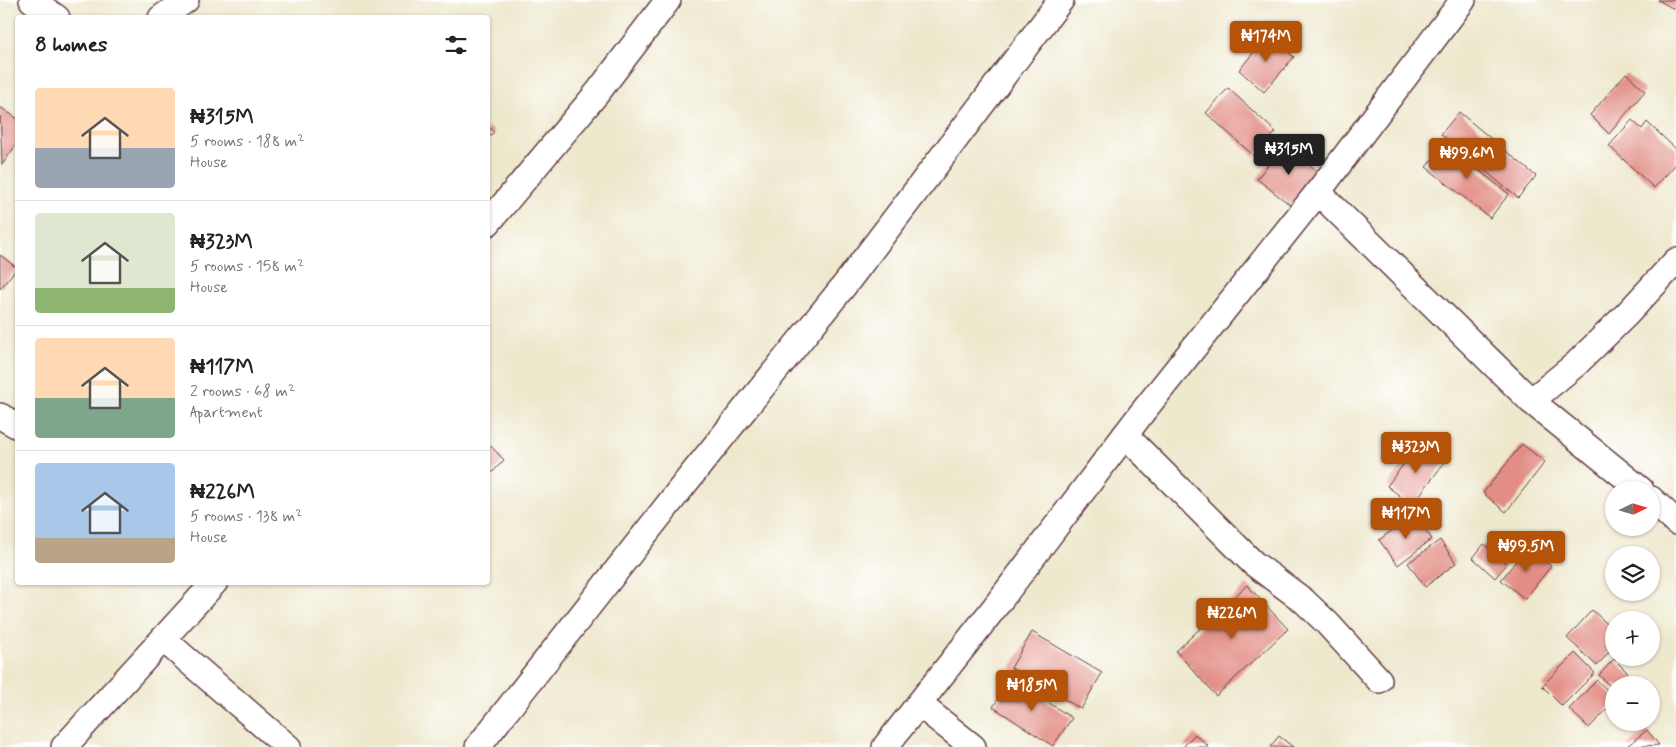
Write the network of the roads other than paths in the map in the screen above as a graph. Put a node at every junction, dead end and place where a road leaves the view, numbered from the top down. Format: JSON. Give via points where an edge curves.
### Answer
{"nodes":[{"id":1,"x":32,"y":0,"type":"edge"},
{"id":2,"x":186,"y":0,"type":"edge"},
{"id":3,"x":668,"y":0,"type":"edge"},
{"id":4,"x":1061,"y":0,"type":"edge"},
{"id":5,"x":1462,"y":0,"type":"edge"},
{"id":6,"x":53,"y":15,"type":"edge"},
{"id":7,"x":165,"y":15,"type":"edge"},
{"id":8,"x":1318,"y":192,"type":"junction"},
{"id":9,"x":490,"y":221,"type":"edge"},
{"id":10,"x":1676,"y":261,"type":"edge"},
{"id":11,"x":1530,"y":401,"type":"junction"},
{"id":12,"x":0,"y":416,"type":"edge"},
{"id":13,"x":15,"y":424,"type":"edge"},
{"id":14,"x":1125,"y":434,"type":"junction"},
{"id":15,"x":1630,"y":481,"type":"edge"},
{"id":16,"x":1660,"y":507,"type":"edge"},
{"id":17,"x":1676,"y":522,"type":"edge"},
{"id":18,"x":209,"y":585,"type":"edge"},
{"id":19,"x":163,"y":639,"type":"junction"},
{"id":20,"x":1379,"y":680,"type":"dead end"},
{"id":21,"x":919,"y":704,"type":"junction"},
{"id":22,"x":64,"y":747,"type":"edge"},
{"id":23,"x":288,"y":747,"type":"edge"},
{"id":24,"x":478,"y":747,"type":"edge"},
{"id":25,"x":885,"y":747,"type":"edge"},
{"id":26,"x":973,"y":747,"type":"edge"}],
"edges":[{"from":1,"to":6,"type":"street"},
{"from":2,"to":7,"type":"street"},
{"from":3,"to":9,"type":"street","via":[[598,92]]},
{"from":4,"to":24,"type":"street","via":[[847,282]]},
{"from":5,"to":8,"type":"street"},
{"from":8,"to":11,"type":"street"},
{"from":8,"to":14,"type":"street"},
{"from":10,"to":11,"type":"street","via":[[1576,364]]},
{"from":11,"to":15,"type":"street"},
{"from":12,"to":13,"type":"street"},
{"from":14,"to":20,"type":"street","via":[[1253,563],[1304,601],[1327,623]]},
{"from":14,"to":21,"type":"street"},
{"from":16,"to":17,"type":"street"},
{"from":18,"to":19,"type":"street"},
{"from":19,"to":22,"type":"street"},
{"from":19,"to":23,"type":"street"},
{"from":21,"to":25,"type":"street"},
{"from":21,"to":26,"type":"street"}]}
